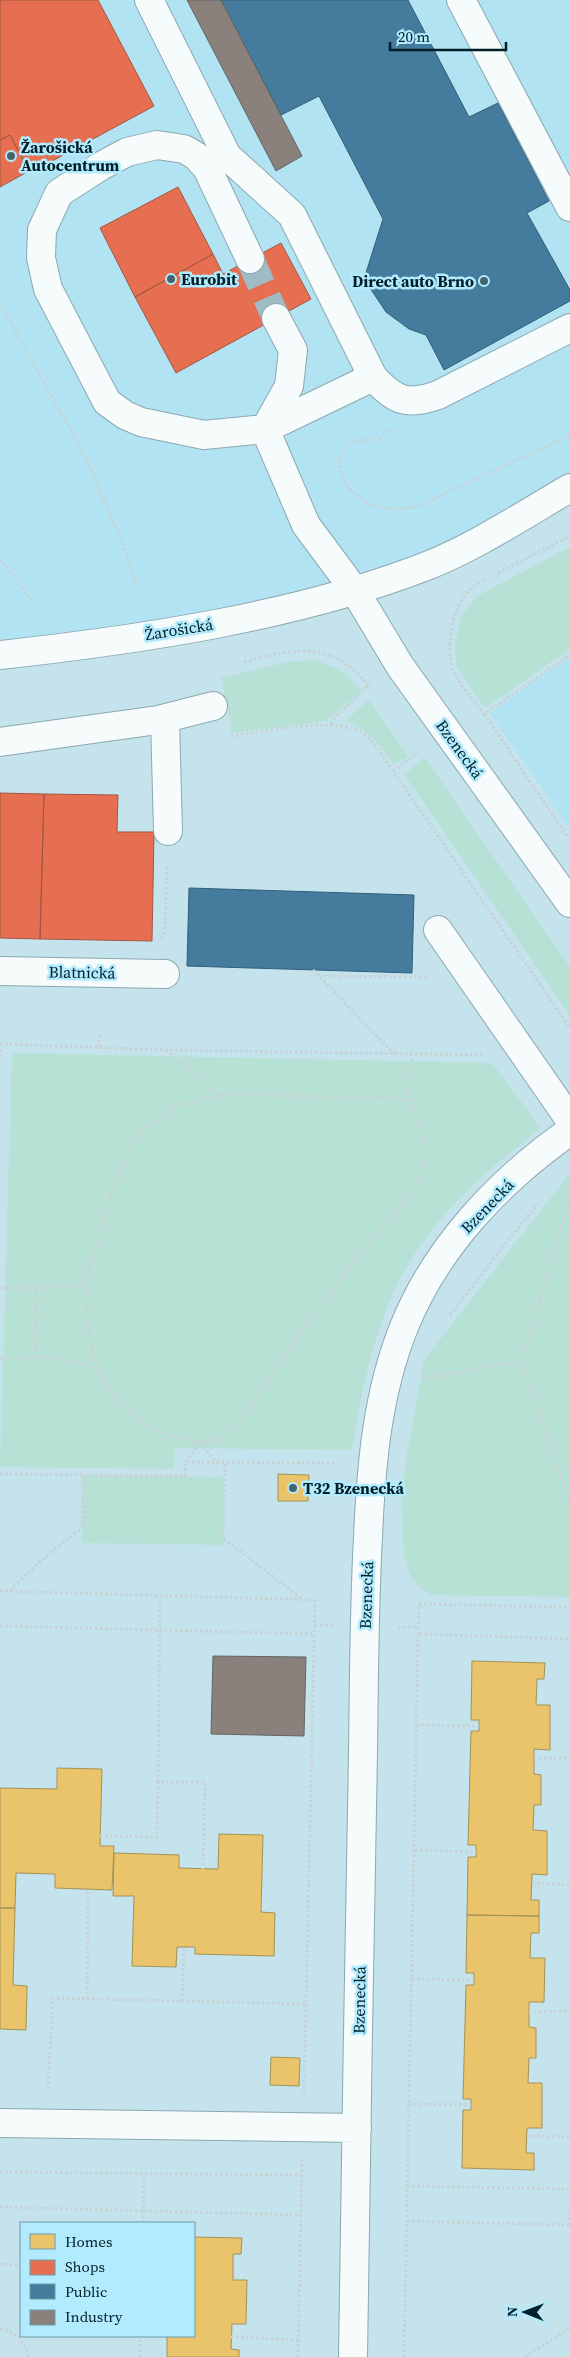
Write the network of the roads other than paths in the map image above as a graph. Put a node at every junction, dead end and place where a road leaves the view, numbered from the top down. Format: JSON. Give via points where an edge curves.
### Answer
{"nodes":[{"id":1,"x":149,"y":0,"type":"edge"},
{"id":2,"x":460,"y":0,"type":"edge"},
{"id":3,"x":217,"y":162,"type":"junction"},
{"id":4,"x":570,"y":207,"type":"edge"},
{"id":5,"x":250,"y":259,"type":"tunnel mouth"},
{"id":6,"x":276,"y":318,"type":"tunnel mouth"},
{"id":7,"x":570,"y":328,"type":"edge"},
{"id":8,"x":373,"y":377,"type":"junction"},
{"id":9,"x":265,"y":429,"type":"junction"},
{"id":10,"x":570,"y":488,"type":"edge"},
{"id":11,"x":355,"y":591,"type":"junction"},
{"id":12,"x":0,"y":655,"type":"edge"},
{"id":13,"x":213,"y":706,"type":"dead end"},
{"id":14,"x":165,"y":719,"type":"junction"},
{"id":15,"x":0,"y":742,"type":"edge"},
{"id":16,"x":168,"y":831,"type":"dead end"},
{"id":17,"x":570,"y":903,"type":"edge"},
{"id":18,"x":438,"y":930,"type":"dead end"},
{"id":19,"x":0,"y":971,"type":"edge"},
{"id":20,"x":165,"y":974,"type":"dead end"},
{"id":21,"x":570,"y":1120,"type":"edge"},
{"id":22,"x":570,"y":1131,"type":"edge"},
{"id":23,"x":0,"y":2123,"type":"edge"},
{"id":24,"x":357,"y":2128,"type":"junction"},
{"id":25,"x":353,"y":2357,"type":"edge"}],
"edges":[{"from":1,"to":3,"type":"street"},
{"from":2,"to":4,"type":"street"},
{"from":3,"to":5,"type":"street"},
{"from":3,"to":8,"type":"street","via":[[292,215]]},
{"from":3,"to":9,"type":"street","via":[[196,156],[184,148],[157,145],[126,152],[59,193],[42,230],[41,258],[48,288],[107,402],[124,415],[141,422],[204,435]]},
{"from":6,"to":9,"type":"street","via":[[293,350],[289,386]]},
{"from":7,"to":8,"type":"street","via":[[419,402],[401,400],[387,392]]},
{"from":8,"to":9,"type":"street"},
{"from":9,"to":11,"type":"street","name":"Bzenecká","via":[[306,525]]},
{"from":10,"to":11,"type":"street","name":"Žarošická","via":[[440,560]]},
{"from":11,"to":12,"type":"street","name":"Žarošická","via":[[234,620]]},
{"from":11,"to":17,"type":"street","name":"Bzenecká","via":[[400,666]]},
{"from":13,"to":14,"type":"street"},
{"from":14,"to":15,"type":"street"},
{"from":14,"to":16,"type":"street"},
{"from":18,"to":21,"type":"street"},
{"from":19,"to":20,"type":"street","name":"Blatnická"},
{"from":22,"to":24,"type":"street","name":"Bzenecká","via":[[487,1202],[450,1246],[424,1284],[404,1328],[377,1427],[364,1602]]},
{"from":23,"to":24,"type":"street"},
{"from":24,"to":25,"type":"street","name":"Bzenecká"}]}
